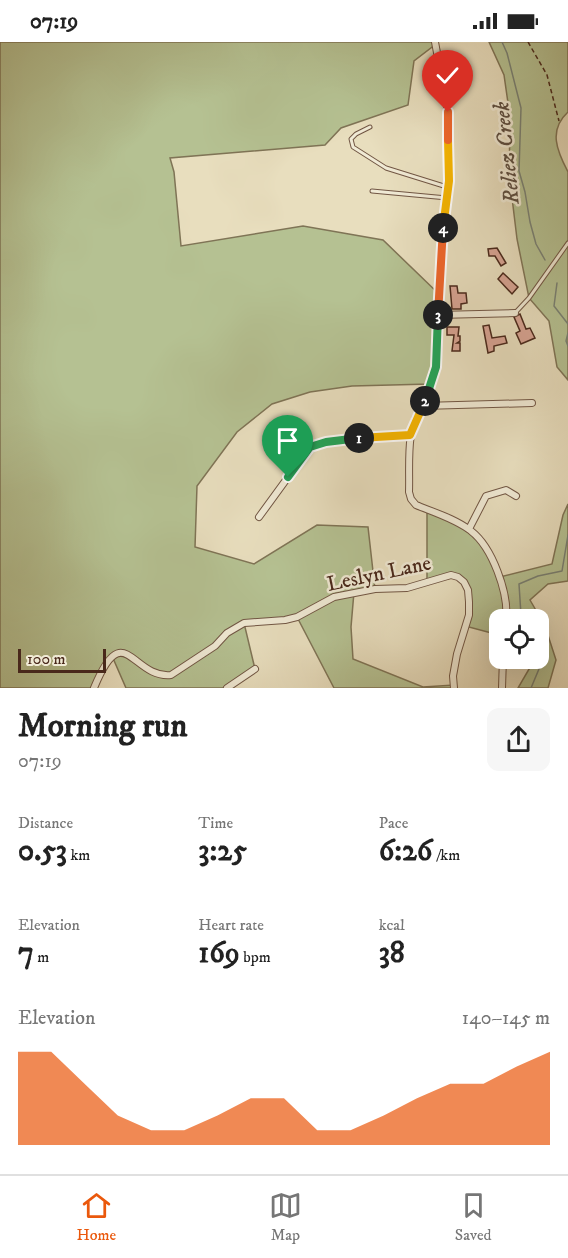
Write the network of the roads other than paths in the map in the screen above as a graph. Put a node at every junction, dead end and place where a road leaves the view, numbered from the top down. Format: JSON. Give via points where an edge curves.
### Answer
{"nodes":[{"id":1,"x":435,"y":42,"type":"edge"},
{"id":2,"x":370,"y":127,"type":"dead end"},
{"id":3,"x":448,"y":188,"type":"junction"},
{"id":4,"x":372,"y":191,"type":"dead end"},
{"id":5,"x":447,"y":198,"type":"junction"},
{"id":6,"x":568,"y":243,"type":"edge"},
{"id":7,"x":515,"y":313,"type":"joint"},
{"id":8,"x":438,"y":315,"type":"junction"},
{"id":9,"x":532,"y":403,"type":"dead end"},
{"id":10,"x":423,"y":406,"type":"junction"},
{"id":11,"x":410,"y":435,"type":"junction"},
{"id":12,"x":516,"y":496,"type":"dead end"},
{"id":13,"x":259,"y":517,"type":"dead end"},
{"id":14,"x":469,"y":529,"type":"junction"},
{"id":15,"x":507,"y":609,"type":"edge"},
{"id":16,"x":255,"y":669,"type":"dead end"},
{"id":17,"x":503,"y":669,"type":"edge"},
{"id":18,"x":94,"y":688,"type":"edge"},
{"id":19,"x":227,"y":688,"type":"edge"},
{"id":20,"x":454,"y":688,"type":"edge"},
{"id":21,"x":502,"y":688,"type":"edge"}],
"edges":[{"from":1,"to":3,"type":"street","via":[[448,112]]},
{"from":2,"to":3,"type":"lane","via":[[351,139],[352,147],[386,168]]},
{"from":3,"to":5,"type":"street"},
{"from":4,"to":5,"type":"lane"},
{"from":5,"to":8,"type":"street"},
{"from":6,"to":7,"type":"lane"},
{"from":7,"to":8,"type":"street"},
{"from":8,"to":10,"type":"street","via":[[436,367]]},
{"from":9,"to":10,"type":"street"},
{"from":10,"to":11,"type":"street"},
{"from":11,"to":13,"type":"street","via":[[326,442],[310,447]]},
{"from":11,"to":14,"type":"street","via":[[411,499],[416,505]]},
{"from":12,"to":14,"type":"street","via":[[506,490],[486,496]]},
{"from":14,"to":15,"type":"street","via":[[500,578]]},
{"from":16,"to":19,"type":"street"},
{"from":17,"to":21,"type":"street"},
{"from":18,"to":20,"type":"street","name":"Leslyn Lane","via":[[107,661],[117,653],[134,658],[154,674],[171,675],[244,623],[285,620],[334,597],[407,588],[451,575],[464,582],[469,602],[453,676]]}]}
